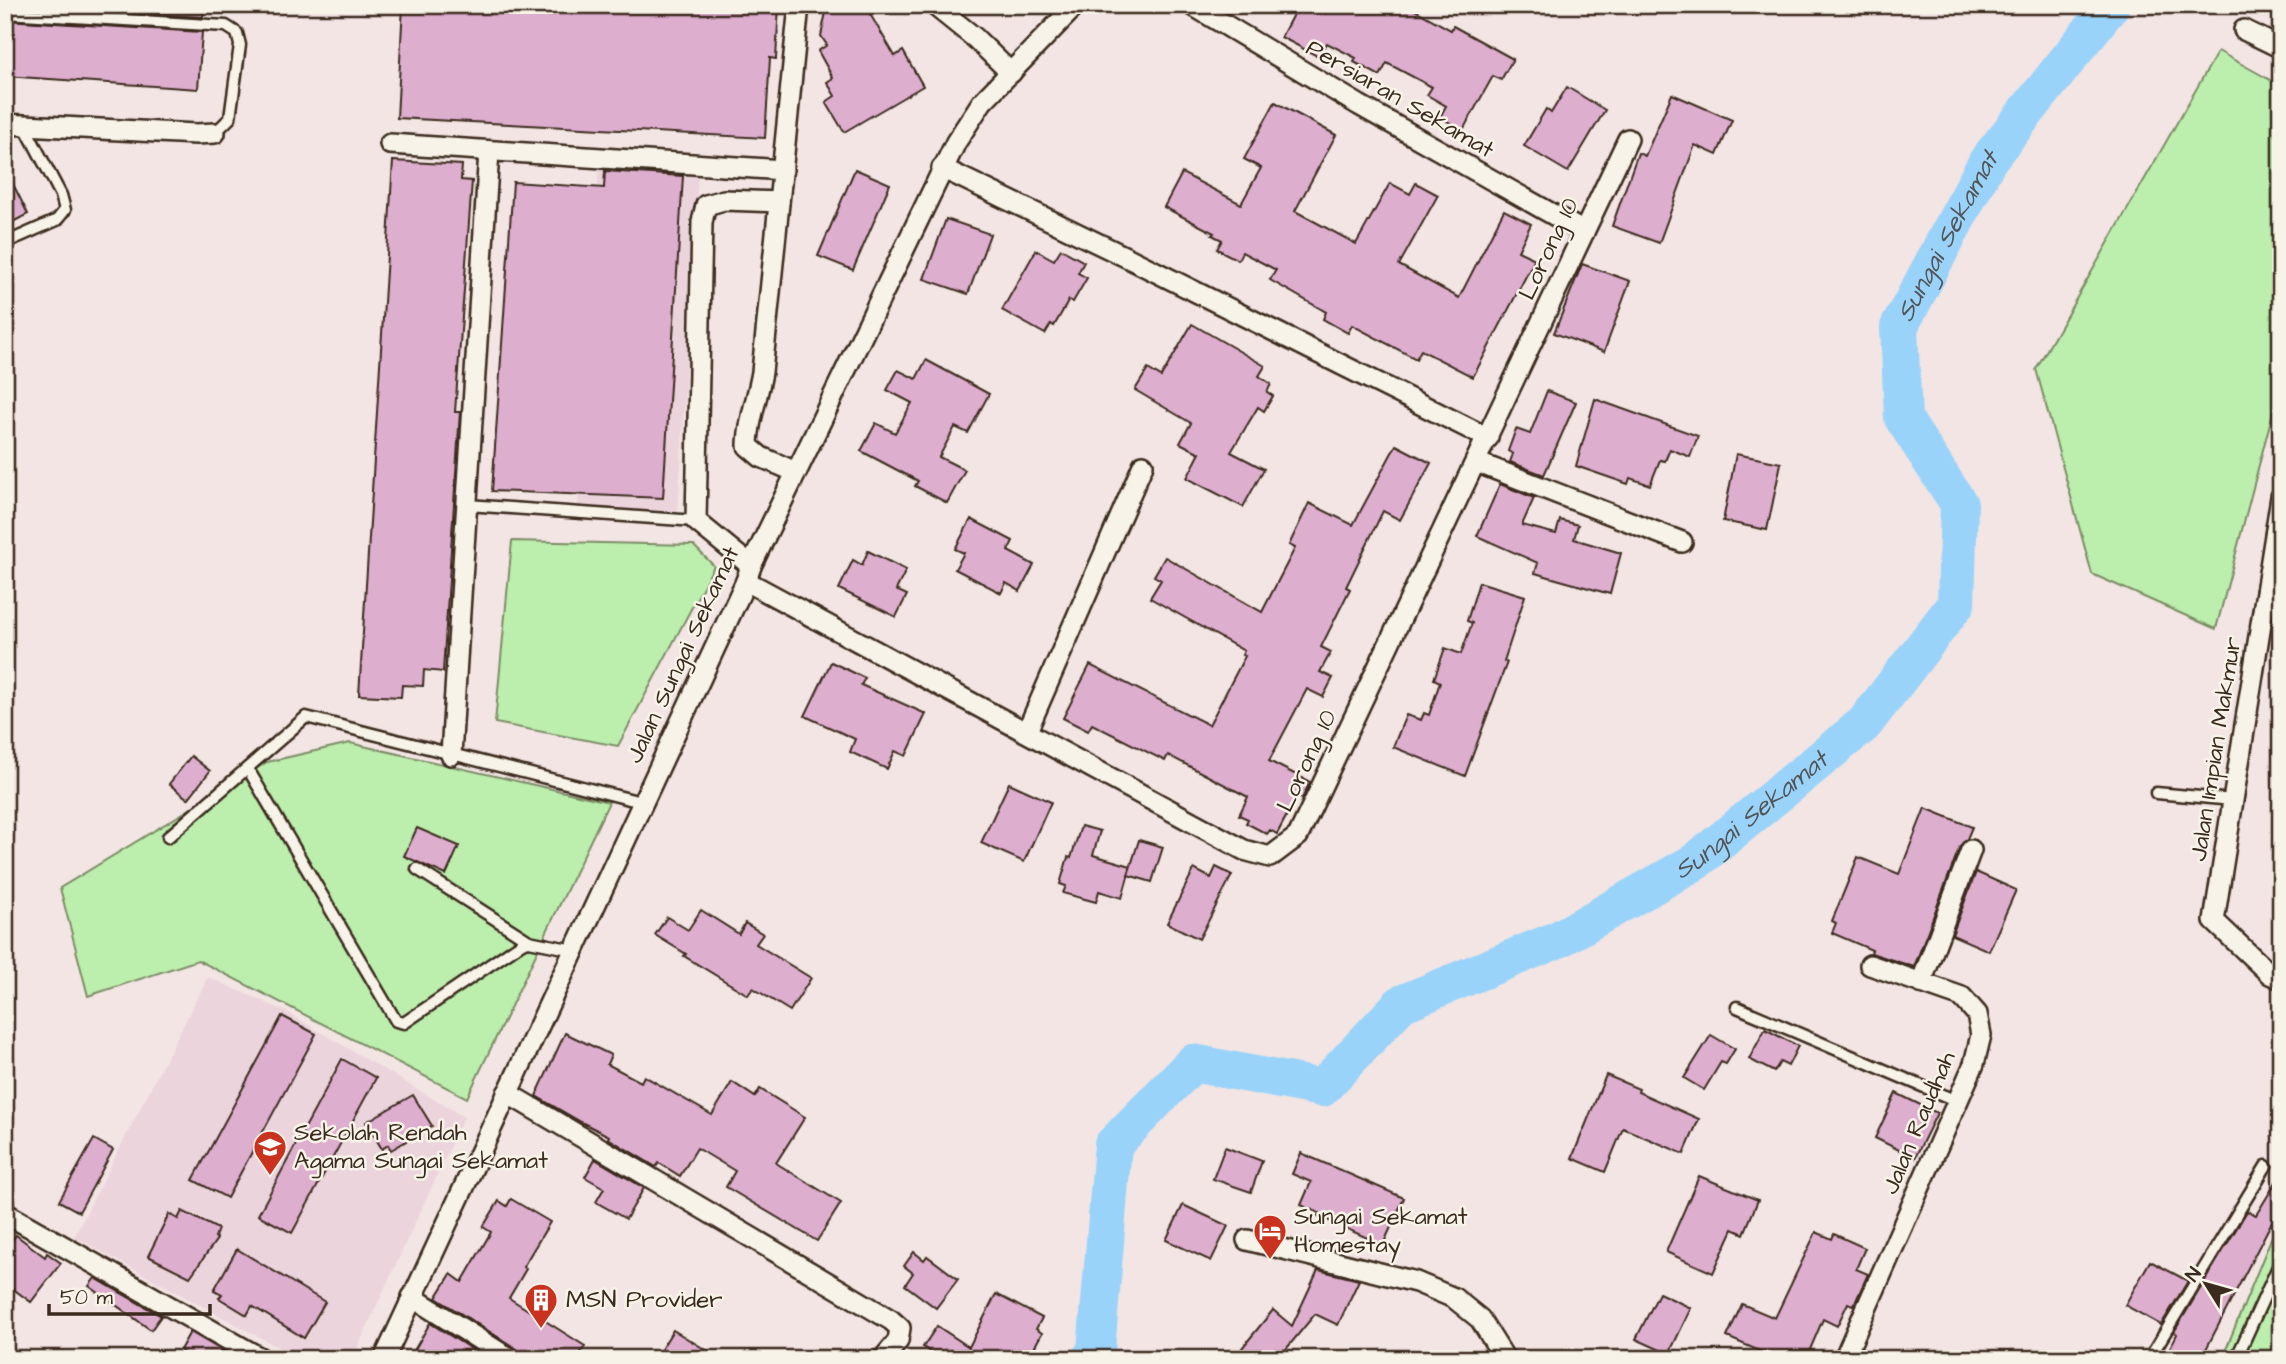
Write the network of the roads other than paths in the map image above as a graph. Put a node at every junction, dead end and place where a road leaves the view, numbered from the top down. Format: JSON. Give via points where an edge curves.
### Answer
{"nodes":[{"id":1,"x":799,"y":5,"type":"edge"},
{"id":2,"x":934,"y":5,"type":"edge"},
{"id":3,"x":1076,"y":5,"type":"edge"},
{"id":4,"x":1192,"y":5,"type":"edge"},
{"id":5,"x":5,"y":13,"type":"edge"},
{"id":6,"x":2244,"y":30,"type":"dead end"},
{"id":7,"x":2281,"y":48,"type":"edge"},
{"id":8,"x":1011,"y":73,"type":"junction"},
{"id":9,"x":15,"y":125,"type":"edge"},
{"id":10,"x":215,"y":133,"type":"joint"},
{"id":11,"x":1628,"y":139,"type":"dead end"},
{"id":12,"x":390,"y":144,"type":"dead end"},
{"id":13,"x":489,"y":151,"type":"junction"},
{"id":14,"x":942,"y":168,"type":"junction"},
{"id":15,"x":783,"y":170,"type":"junction"},
{"id":16,"x":779,"y":202,"type":"junction"},
{"id":17,"x":1584,"y":232,"type":"junction"},
{"id":18,"x":5,"y":243,"type":"edge"},
{"id":19,"x":1488,"y":438,"type":"junction"},
{"id":20,"x":1476,"y":462,"type":"junction"},
{"id":21,"x":1143,"y":465,"type":"dead end"},
{"id":22,"x":796,"y":472,"type":"junction"},
{"id":23,"x":2281,"y":497,"type":"edge"},
{"id":24,"x":467,"y":505,"type":"junction"},
{"id":25,"x":696,"y":522,"type":"junction"},
{"id":26,"x":1682,"y":542,"type":"dead end"},
{"id":27,"x":748,"y":573,"type":"junction"},
{"id":28,"x":1027,"y":732,"type":"junction"},
{"id":29,"x":451,"y":755,"type":"junction"},
{"id":30,"x":248,"y":769,"type":"junction"},
{"id":31,"x":2156,"y":793,"type":"dead end"},
{"id":32,"x":2233,"y":800,"type":"junction"},
{"id":33,"x":641,"y":802,"type":"junction"},
{"id":34,"x":168,"y":837,"type":"dead end"},
{"id":35,"x":1971,"y":850,"type":"dead end"},
{"id":36,"x":417,"y":869,"type":"dead end"},
{"id":37,"x":529,"y":941,"type":"junction"},
{"id":38,"x":574,"y":950,"type":"junction"},
{"id":39,"x":1871,"y":965,"type":"dead end"},
{"id":40,"x":2281,"y":979,"type":"edge"},
{"id":41,"x":1921,"y":983,"type":"junction"},
{"id":42,"x":1737,"y":1007,"type":"dead end"},
{"id":43,"x":507,"y":1093,"type":"junction"},
{"id":44,"x":1957,"y":1101,"type":"junction"},
{"id":45,"x":2266,"y":1166,"type":"dead end"},
{"id":46,"x":5,"y":1213,"type":"edge"},
{"id":47,"x":1247,"y":1240,"type":"dead end"},
{"id":48,"x":2281,"y":1260,"type":"edge"},
{"id":49,"x":412,"y":1297,"type":"junction"},
{"id":50,"x":262,"y":1359,"type":"edge"},
{"id":51,"x":384,"y":1359,"type":"edge"},
{"id":52,"x":510,"y":1359,"type":"edge"},
{"id":53,"x":883,"y":1359,"type":"edge"},
{"id":54,"x":1504,"y":1359,"type":"edge"},
{"id":55,"x":1843,"y":1359,"type":"edge"},
{"id":56,"x":2149,"y":1359,"type":"edge"},
{"id":57,"x":2236,"y":1359,"type":"edge"}],
"edges":[{"from":1,"to":15,"type":"street"},
{"from":2,"to":8,"type":"street"},
{"from":3,"to":8,"type":"street","name":"Jalan Sungai Sekamat"},
{"from":4,"to":17,"type":"street","name":"Persiaran Sekamat"},
{"from":5,"to":10,"type":"lane","via":[[226,26],[237,33],[240,45],[230,118]]},
{"from":6,"to":7,"type":"street"},
{"from":8,"to":14,"type":"street","name":"Jalan Sungai Sekamat","via":[[982,102]]},
{"from":9,"to":10,"type":"street"},
{"from":9,"to":18,"type":"lane","via":[[61,195],[65,210],[57,220]]},
{"from":11,"to":17,"type":"street","name":"Lorong 10"},
{"from":12,"to":13,"type":"street"},
{"from":13,"to":15,"type":"street"},
{"from":13,"to":24,"type":"street"},
{"from":14,"to":19,"type":"street"},
{"from":14,"to":22,"type":"street","name":"Jalan Sungai Sekamat"},
{"from":15,"to":16,"type":"street"},
{"from":16,"to":22,"type":"street","via":[[762,372],[748,446]]},
{"from":16,"to":25,"type":"street","via":[[724,200],[706,205]]},
{"from":17,"to":19,"type":"street","name":"Lorong 10"},
{"from":19,"to":20,"type":"street","name":"Lorong 10"},
{"from":20,"to":26,"type":"street"},
{"from":20,"to":28,"type":"street","name":"Lorong 10","via":[[1298,836],[1270,857],[1244,850]]},
{"from":21,"to":28,"type":"street"},
{"from":22,"to":27,"type":"street","name":"Jalan Sungai Sekamat"},
{"from":23,"to":32,"type":"street","name":"Jalan Impian Makmur"},
{"from":24,"to":25,"type":"lane"},
{"from":24,"to":29,"type":"street"},
{"from":25,"to":27,"type":"street","name":"Lorong 10"},
{"from":27,"to":28,"type":"street","name":"Lorong 10"},
{"from":27,"to":33,"type":"street","name":"Jalan Sungai Sekamat"},
{"from":29,"to":30,"type":"lane","via":[[306,717]]},
{"from":29,"to":33,"type":"lane"},
{"from":30,"to":34,"type":"lane"},
{"from":30,"to":37,"type":"lane","via":[[396,1021],[404,1023]]},
{"from":31,"to":32,"type":"lane"},
{"from":32,"to":40,"type":"street","name":"Jalan Impian Makmur","via":[[2214,921]]},
{"from":33,"to":38,"type":"street","name":"Jalan Sungai Sekamat"},
{"from":35,"to":41,"type":"street"},
{"from":36,"to":37,"type":"lane"},
{"from":37,"to":38,"type":"lane"},
{"from":38,"to":43,"type":"street","name":"Jalan Sungai Sekamat"},
{"from":39,"to":41,"type":"street","name":"Jalan Raudhah"},
{"from":41,"to":44,"type":"street","name":"Jalan Raudhah","via":[[1962,997],[1977,1014],[1982,1035]]},
{"from":42,"to":44,"type":"lane"},
{"from":43,"to":49,"type":"street","name":"Jalan Sungai Sekamat"},
{"from":43,"to":53,"type":"street","via":[[891,1320],[900,1328],[898,1341]]},
{"from":44,"to":55,"type":"street","name":"Jalan Raudhah"},
{"from":45,"to":56,"type":"lane"},
{"from":46,"to":50,"type":"street"},
{"from":47,"to":54,"type":"street","via":[[1416,1282],[1454,1298],[1480,1318]]},
{"from":48,"to":57,"type":"lane"},
{"from":49,"to":51,"type":"street","name":"Jalan Sungai Sekamat"},
{"from":49,"to":52,"type":"street"}]}
